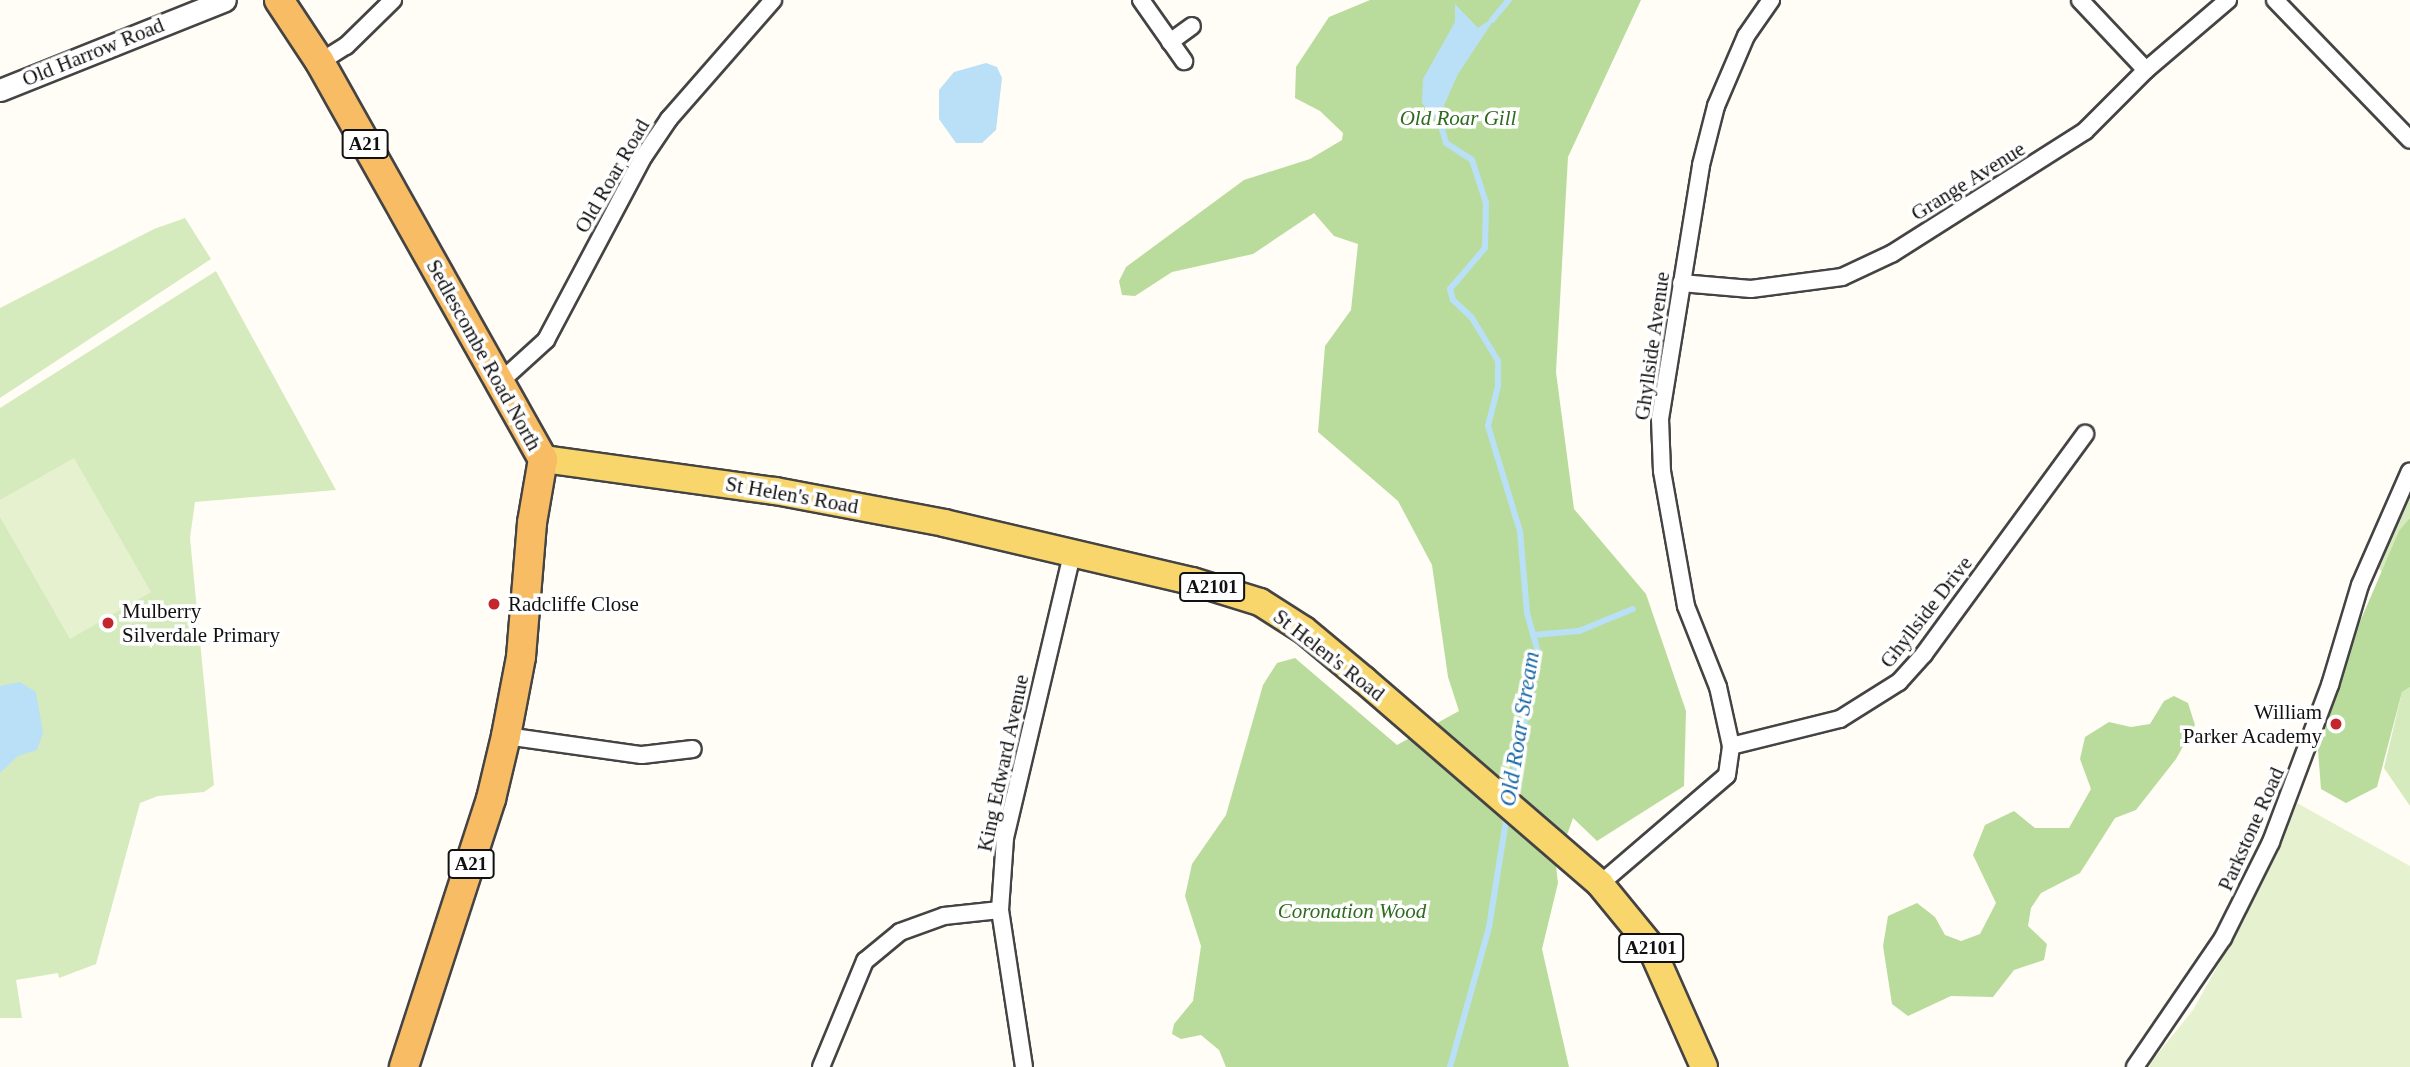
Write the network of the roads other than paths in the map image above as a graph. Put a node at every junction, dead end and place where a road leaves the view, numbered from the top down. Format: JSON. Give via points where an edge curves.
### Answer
{"nodes":[{"id":1,"x":226,"y":0,"type":"edge"},
{"id":2,"x":279,"y":0,"type":"edge"},
{"id":3,"x":393,"y":0,"type":"edge"},
{"id":4,"x":774,"y":0,"type":"edge"},
{"id":5,"x":1141,"y":0,"type":"edge"},
{"id":6,"x":1771,"y":0,"type":"edge"},
{"id":7,"x":2080,"y":0,"type":"edge"},
{"id":8,"x":2228,"y":0,"type":"edge"},
{"id":9,"x":2275,"y":0,"type":"edge"},
{"id":10,"x":1192,"y":26,"type":"dead end"},
{"id":11,"x":1170,"y":42,"type":"junction"},
{"id":12,"x":1184,"y":61,"type":"dead end"},
{"id":13,"x":320,"y":62,"type":"junction"},
{"id":14,"x":2146,"y":70,"type":"junction"},
{"id":15,"x":0,"y":90,"type":"edge"},
{"id":16,"x":2410,"y":140,"type":"edge"},
{"id":17,"x":1681,"y":283,"type":"junction"},
{"id":18,"x":500,"y":381,"type":"junction"},
{"id":19,"x":2085,"y":434,"type":"dead end"},
{"id":20,"x":542,"y":459,"type":"junction"},
{"id":21,"x":2410,"y":471,"type":"edge"},
{"id":22,"x":1072,"y":554,"type":"junction"},
{"id":23,"x":506,"y":736,"type":"junction"},
{"id":24,"x":1731,"y":747,"type":"junction"},
{"id":25,"x":693,"y":748,"type":"dead end"},
{"id":26,"x":1600,"y":884,"type":"junction"},
{"id":27,"x":1000,"y":910,"type":"junction"},
{"id":28,"x":404,"y":1067,"type":"edge"},
{"id":29,"x":821,"y":1067,"type":"edge"},
{"id":30,"x":1024,"y":1067,"type":"edge"},
{"id":31,"x":1704,"y":1067,"type":"edge"},
{"id":32,"x":2135,"y":1067,"type":"edge"}],
"edges":[{"from":1,"to":15,"type":"street","name":"Old Harrow Road"},
{"from":2,"to":13,"type":"highway","name":"Sedlescombe Road North","number":"A21"},
{"from":3,"to":13,"type":"street","via":[[346,46]]},
{"from":4,"to":18,"type":"street","name":"Old Roar Road","via":[[669,118],[546,340]]},
{"from":5,"to":11,"type":"street"},
{"from":6,"to":17,"type":"street","name":"Ghyllside Avenue","via":[[1746,36],[1716,106]]},
{"from":7,"to":14,"type":"street"},
{"from":8,"to":14,"type":"street","name":"Grange Avenue"},
{"from":9,"to":16,"type":"street"},
{"from":10,"to":11,"type":"street"},
{"from":11,"to":12,"type":"street"},
{"from":13,"to":18,"type":"highway","name":"Sedlescombe Road North","number":"A21"},
{"from":14,"to":17,"type":"street","name":"Grange Avenue","via":[[2075,138],[1893,253],[1842,277],[1751,289]]},
{"from":17,"to":24,"type":"street","name":"Ghyllside Avenue","via":[[1660,419],[1661,471],[1686,606],[1718,687]]},
{"from":18,"to":20,"type":"highway","name":"Sedlescombe Road North","number":"A21"},
{"from":19,"to":24,"type":"street","name":"Ghyllside Drive","via":[[1899,682],[1840,719]]},
{"from":20,"to":22,"type":"main road","name":"St Helen's Road","number":"A2101","via":[[775,491],[944,523]]},
{"from":20,"to":23,"type":"highway","name":"Sedlescombe Road North","number":"A21","via":[[521,657]]},
{"from":21,"to":32,"type":"street","name":"Parkstone Road","via":[[2360,585],[2325,698],[2271,842],[2209,960]]},
{"from":22,"to":26,"type":"main road","name":"St Helen's Road","number":"A2101","via":[[1192,581],[1260,602],[1304,630]]},
{"from":22,"to":27,"type":"street","name":"King Edward Avenue","via":[[1005,838]]},
{"from":23,"to":25,"type":"street","via":[[642,755]]},
{"from":23,"to":28,"type":"highway","name":"Sedlescombe Road North","number":"A21","via":[[491,799]]},
{"from":24,"to":26,"type":"street","via":[[1727,775]]},
{"from":26,"to":31,"type":"main road","name":"St Helen's Road","number":"A2101","via":[[1650,945]]},
{"from":27,"to":29,"type":"street","via":[[944,916],[900,932],[865,961]]},
{"from":27,"to":30,"type":"street","name":"King Edward Avenue"}]}
